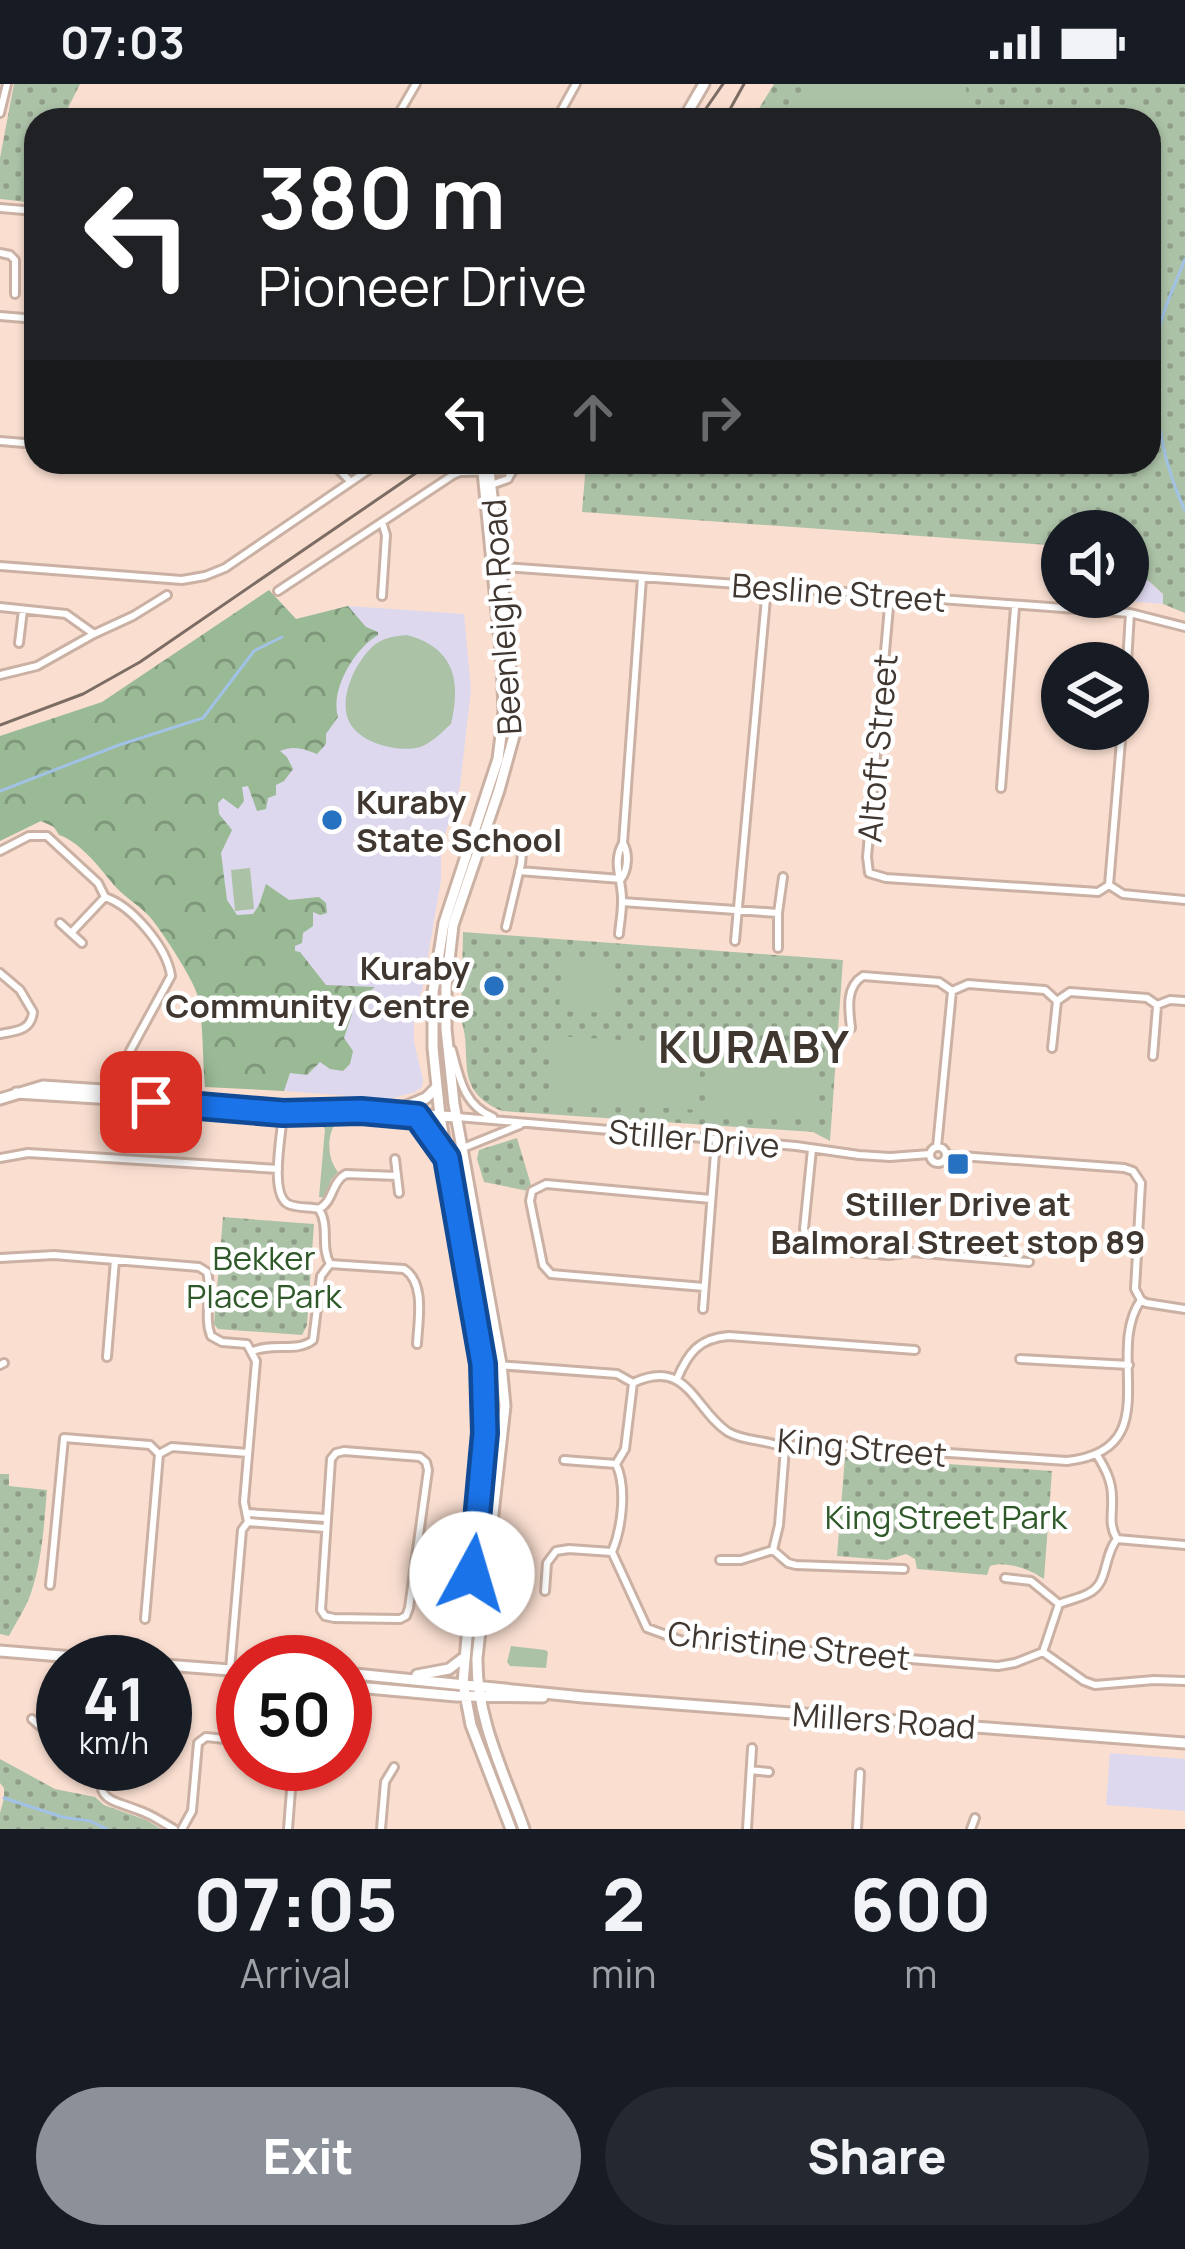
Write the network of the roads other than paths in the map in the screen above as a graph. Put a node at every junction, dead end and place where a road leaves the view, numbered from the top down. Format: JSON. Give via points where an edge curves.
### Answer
{"nodes":[{"id":1,"x":7,"y":84,"type":"edge"},
{"id":2,"x":0,"y":113,"type":"edge"},
{"id":3,"x":0,"y":254,"type":"edge"},
{"id":4,"x":15,"y":295,"type":"dead end"},
{"id":5,"x":343,"y":474,"type":"edge"},
{"id":6,"x":363,"y":474,"type":"edge"},
{"id":7,"x":457,"y":474,"type":"edge"},
{"id":8,"x":485,"y":474,"type":"edge"},
{"id":9,"x":487,"y":474,"type":"edge"},
{"id":10,"x":508,"y":474,"type":"edge"},
{"id":11,"x":511,"y":474,"type":"edge"},
{"id":12,"x":351,"y":482,"type":"junction"},
{"id":13,"x":491,"y":485,"type":"junction"},
{"id":14,"x":495,"y":513,"type":"junction"},
{"id":15,"x":381,"y":521,"type":"junction"},
{"id":16,"x":0,"y":566,"type":"edge"},
{"id":17,"x":496,"y":568,"type":"junction"},
{"id":18,"x":642,"y":578,"type":"junction"},
{"id":19,"x":767,"y":586,"type":"junction"},
{"id":20,"x":278,"y":591,"type":"dead end"},
{"id":21,"x":166,"y":595,"type":"dead end"},
{"id":22,"x":382,"y":596,"type":"dead end"},
{"id":23,"x":890,"y":596,"type":"junction"},
{"id":24,"x":1015,"y":606,"type":"junction"},
{"id":25,"x":0,"y":607,"type":"edge"},
{"id":26,"x":1041,"y":608,"type":"edge"},
{"id":27,"x":23,"y":610,"type":"junction"},
{"id":28,"x":1147,"y":618,"type":"edge"},
{"id":29,"x":1185,"y":627,"type":"edge"},
{"id":30,"x":94,"y":634,"type":"junction"},
{"id":31,"x":19,"y":643,"type":"dead end"},
{"id":32,"x":0,"y":675,"type":"edge"},
{"id":33,"x":1120,"y":750,"type":"edge"},
{"id":34,"x":1001,"y":788,"type":"dead end"},
{"id":35,"x":523,"y":842,"type":"dead end"},
{"id":36,"x":0,"y":851,"type":"edge"},
{"id":37,"x":520,"y":871,"type":"junction"},
{"id":38,"x":783,"y":877,"type":"dead end"},
{"id":39,"x":621,"y":879,"type":"junction"},
{"id":40,"x":1109,"y":885,"type":"junction"},
{"id":41,"x":105,"y":897,"type":"junction"},
{"id":42,"x":1185,"y":900,"type":"edge"},
{"id":43,"x":622,"y":902,"type":"junction"},
{"id":44,"x":737,"y":910,"type":"junction"},
{"id":45,"x":778,"y":914,"type":"junction"},
{"id":46,"x":60,"y":923,"type":"dead end"},
{"id":47,"x":506,"y":927,"type":"dead end"},
{"id":48,"x":71,"y":933,"type":"junction"},
{"id":49,"x":619,"y":934,"type":"dead end"},
{"id":50,"x":735,"y":941,"type":"dead end"},
{"id":51,"x":82,"y":943,"type":"dead end"},
{"id":52,"x":778,"y":948,"type":"dead end"},
{"id":53,"x":0,"y":973,"type":"edge"},
{"id":54,"x":952,"y":991,"type":"junction"},
{"id":55,"x":1057,"y":1001,"type":"junction"},
{"id":56,"x":1185,"y":1001,"type":"edge"},
{"id":57,"x":1157,"y":1005,"type":"junction"},
{"id":58,"x":851,"y":1028,"type":"dead end"},
{"id":59,"x":446,"y":1029,"type":"junction"},
{"id":60,"x":0,"y":1034,"type":"edge"},
{"id":61,"x":1052,"y":1048,"type":"dead end"},
{"id":62,"x":1153,"y":1056,"type":"dead end"},
{"id":63,"x":436,"y":1088,"type":"junction"},
{"id":64,"x":124,"y":1092,"type":"junction"},
{"id":65,"x":16,"y":1093,"type":"junction"},
{"id":66,"x":0,"y":1099,"type":"edge"},
{"id":67,"x":242,"y":1108,"type":"junction"},
{"id":68,"x":283,"y":1113,"type":"junction"},
{"id":69,"x":390,"y":1114,"type":"junction"},
{"id":70,"x":417,"y":1116,"type":"junction"},
{"id":71,"x":440,"y":1117,"type":"junction"},
{"id":72,"x":457,"y":1117,"type":"junction"},
{"id":73,"x":512,"y":1123,"type":"junction"},
{"id":74,"x":523,"y":1124,"type":"junction"},
{"id":75,"x":716,"y":1140,"type":"junction"},
{"id":76,"x":937,"y":1147,"type":"junction"},
{"id":77,"x":463,"y":1148,"type":"junction"},
{"id":78,"x":812,"y":1149,"type":"junction"},
{"id":79,"x":930,"y":1154,"type":"junction"},
{"id":80,"x":946,"y":1155,"type":"junction"},
{"id":81,"x":0,"y":1158,"type":"edge"},
{"id":82,"x":447,"y":1158,"type":"junction"},
{"id":83,"x":395,"y":1159,"type":"dead end"},
{"id":84,"x":278,"y":1169,"type":"junction"},
{"id":85,"x":397,"y":1176,"type":"junction"},
{"id":86,"x":399,"y":1193,"type":"dead end"},
{"id":87,"x":711,"y":1199,"type":"junction"},
{"id":88,"x":319,"y":1210,"type":"junction"},
{"id":89,"x":0,"y":1258,"type":"edge"},
{"id":90,"x":115,"y":1260,"type":"junction"},
{"id":91,"x":1029,"y":1262,"type":"dead end"},
{"id":92,"x":330,"y":1264,"type":"junction"},
{"id":93,"x":704,"y":1286,"type":"junction"},
{"id":94,"x":1141,"y":1300,"type":"junction"},
{"id":95,"x":703,"y":1309,"type":"dead end"},
{"id":96,"x":1185,"y":1310,"type":"edge"},
{"id":97,"x":417,"y":1344,"type":"dead end"},
{"id":98,"x":915,"y":1350,"type":"dead end"},
{"id":99,"x":253,"y":1351,"type":"junction"},
{"id":100,"x":107,"y":1358,"type":"dead end"},
{"id":101,"x":1020,"y":1359,"type":"dead end"},
{"id":102,"x":483,"y":1364,"type":"junction"},
{"id":103,"x":501,"y":1364,"type":"junction"},
{"id":104,"x":1129,"y":1365,"type":"junction"},
{"id":105,"x":676,"y":1381,"type":"junction"},
{"id":106,"x":633,"y":1383,"type":"junction"},
{"id":107,"x":785,"y":1448,"type":"junction"},
{"id":108,"x":248,"y":1453,"type":"junction"},
{"id":109,"x":159,"y":1454,"type":"junction"},
{"id":110,"x":1096,"y":1454,"type":"junction"},
{"id":111,"x":564,"y":1460,"type":"dead end"},
{"id":112,"x":616,"y":1464,"type":"junction"},
{"id":113,"x":248,"y":1517,"type":"junction"},
{"id":114,"x":326,"y":1518,"type":"junction"},
{"id":115,"x":325,"y":1528,"type":"junction"},
{"id":116,"x":1117,"y":1540,"type":"junction"},
{"id":117,"x":1185,"y":1545,"type":"edge"},
{"id":118,"x":772,"y":1550,"type":"junction"},
{"id":119,"x":612,"y":1552,"type":"junction"},
{"id":120,"x":720,"y":1560,"type":"dead end"},
{"id":121,"x":904,"y":1569,"type":"dead end"},
{"id":122,"x":1005,"y":1578,"type":"dead end"},
{"id":123,"x":50,"y":1585,"type":"dead end"},
{"id":124,"x":545,"y":1591,"type":"dead end"},
{"id":125,"x":1059,"y":1604,"type":"junction"},
{"id":126,"x":146,"y":1619,"type":"dead end"},
{"id":127,"x":233,"y":1635,"type":"edge"},
{"id":128,"x":0,"y":1651,"type":"edge"},
{"id":129,"x":1043,"y":1652,"type":"junction"},
{"id":130,"x":36,"y":1654,"type":"edge"},
{"id":131,"x":463,"y":1657,"type":"junction"},
{"id":132,"x":372,"y":1675,"type":"edge"},
{"id":133,"x":406,"y":1678,"type":"junction"},
{"id":134,"x":1185,"y":1681,"type":"edge"},
{"id":135,"x":463,"y":1683,"type":"junction"},
{"id":136,"x":372,"y":1688,"type":"edge"},
{"id":137,"x":478,"y":1690,"type":"junction"},
{"id":138,"x":465,"y":1696,"type":"junction"},
{"id":139,"x":32,"y":1719,"type":"dead end"},
{"id":140,"x":36,"y":1723,"type":"edge"},
{"id":141,"x":216,"y":1738,"type":"edge"},
{"id":142,"x":1185,"y":1744,"type":"edge"},
{"id":143,"x":752,"y":1748,"type":"dead end"},
{"id":144,"x":394,"y":1767,"type":"dead end"},
{"id":145,"x":751,"y":1771,"type":"junction"},
{"id":146,"x":769,"y":1772,"type":"dead end"},
{"id":147,"x":860,"y":1773,"type":"dead end"},
{"id":148,"x":102,"y":1791,"type":"edge"},
{"id":149,"x":291,"y":1791,"type":"edge"},
{"id":150,"x":976,"y":1818,"type":"dead end"},
{"id":151,"x":178,"y":1829,"type":"edge"},
{"id":152,"x":288,"y":1829,"type":"edge"},
{"id":153,"x":381,"y":1829,"type":"edge"},
{"id":154,"x":512,"y":1829,"type":"edge"},
{"id":155,"x":524,"y":1829,"type":"edge"},
{"id":156,"x":747,"y":1829,"type":"edge"},
{"id":157,"x":856,"y":1829,"type":"edge"},
{"id":158,"x":971,"y":1829,"type":"edge"}],
"edges":[{"from":1,"to":2,"type":"street"},
{"from":3,"to":4,"type":"street","via":[[16,260]]},
{"from":5,"to":12,"type":"street"},
{"from":6,"to":12,"type":"street"},
{"from":7,"to":15,"type":"street"},
{"from":8,"to":17,"type":"main road","name":"Beenleigh Road"},
{"from":9,"to":13,"type":"main road","name":"Beenleigh Road"},
{"from":10,"to":13,"type":"street"},
{"from":11,"to":14,"type":"street"},
{"from":12,"to":16,"type":"street","via":[[205,576]]},
{"from":13,"to":14,"type":"main road","name":"Beenleigh Road"},
{"from":14,"to":17,"type":"main road","name":"Beenleigh Road"},
{"from":15,"to":20,"type":"street"},
{"from":15,"to":22,"type":"street"},
{"from":17,"to":18,"type":"street","name":"Besline Street"},
{"from":17,"to":59,"type":"main road","name":"Beenleigh Road","via":[[514,732],[453,925]]},
{"from":17,"to":63,"type":"main road","name":"Beenleigh Road","via":[[502,737],[444,923],[433,992]]},
{"from":18,"to":19,"type":"street","name":"Besline Street"},
{"from":18,"to":39,"type":"street"},
{"from":19,"to":23,"type":"street","name":"Besline Street"},
{"from":19,"to":44,"type":"street"},
{"from":21,"to":30,"type":"street"},
{"from":23,"to":24,"type":"street","name":"Besline Street"},
{"from":23,"to":40,"type":"street","name":"Altoft Street","via":[[869,873],[1098,892]]},
{"from":24,"to":26,"type":"street","name":"Besline Street"},
{"from":24,"to":34,"type":"street"},
{"from":25,"to":27,"type":"street"},
{"from":27,"to":30,"type":"street","via":[[72,616]]},
{"from":27,"to":31,"type":"street"},
{"from":28,"to":29,"type":"street","name":"Besline Street"},
{"from":30,"to":32,"type":"street","via":[[37,666]]},
{"from":33,"to":40,"type":"street"},
{"from":35,"to":37,"type":"street"},
{"from":36,"to":41,"type":"street","via":[[47,836]]},
{"from":37,"to":39,"type":"street"},
{"from":37,"to":47,"type":"street"},
{"from":38,"to":45,"type":"street"},
{"from":39,"to":43,"type":"street"},
{"from":40,"to":42,"type":"street","via":[[1123,894]]},
{"from":41,"to":48,"type":"street"},
{"from":41,"to":64,"type":"street","via":[[135,916],[170,970],[130,1051]]},
{"from":43,"to":44,"type":"street"},
{"from":43,"to":49,"type":"street"},
{"from":44,"to":45,"type":"street"},
{"from":44,"to":50,"type":"street"},
{"from":45,"to":52,"type":"street"},
{"from":46,"to":48,"type":"street"},
{"from":48,"to":51,"type":"street"},
{"from":53,"to":60,"type":"street","via":[[33,1012],[25,1028]]},
{"from":54,"to":55,"type":"street","via":[[968,984],[1045,990]]},
{"from":54,"to":58,"type":"street","via":[[939,982],[863,976],[851,989]]},
{"from":54,"to":76,"type":"street"},
{"from":55,"to":57,"type":"street","via":[[1070,992]]},
{"from":55,"to":61,"type":"street"},
{"from":56,"to":57,"type":"street"},
{"from":57,"to":62,"type":"street"},
{"from":59,"to":72,"type":"main road","name":"Beenleigh Road"},
{"from":59,"to":73,"type":"street","via":[[473,1105]]},
{"from":63,"to":69,"type":"main road"},
{"from":63,"to":71,"type":"main road","name":"Beenleigh Road"},
{"from":64,"to":65,"type":"main road","via":[[43,1086]]},
{"from":64,"to":67,"type":"main road"},
{"from":65,"to":66,"type":"main road"},
{"from":65,"to":67,"type":"main road"},
{"from":67,"to":68,"type":"main road"},
{"from":68,"to":69,"type":"main road"},
{"from":68,"to":84,"type":"street"},
{"from":69,"to":70,"type":"main road"},
{"from":70,"to":71,"type":"main road"},
{"from":70,"to":82,"type":"main road"},
{"from":71,"to":72,"type":"main road"},
{"from":71,"to":82,"type":"main road","name":"Beenleigh Road"},
{"from":72,"to":73,"type":"street","name":"Stiller Drive"},
{"from":72,"to":77,"type":"main road","name":"Beenleigh Road"},
{"from":73,"to":74,"type":"street","name":"Stiller Drive"},
{"from":74,"to":75,"type":"street","name":"Stiller Drive"},
{"from":74,"to":77,"type":"street"},
{"from":75,"to":78,"type":"street","name":"Stiller Drive"},
{"from":75,"to":87,"type":"street"},
{"from":76,"to":79,"type":"street"},
{"from":76,"to":80,"type":"street"},
{"from":77,"to":103,"type":"main road","name":"Beenleigh Road"},
{"from":78,"to":79,"type":"street","name":"Stiller Drive"},
{"from":78,"to":91,"type":"street","via":[[804,1229],[816,1247]]},
{"from":79,"to":80,"type":"street","via":[[939,1163]]},
{"from":80,"to":94,"type":"street","via":[[1142,1173],[1135,1288]]},
{"from":81,"to":84,"type":"street","via":[[28,1153]]},
{"from":82,"to":102,"type":"main road","name":"Beenleigh Road"},
{"from":83,"to":85,"type":"street"},
{"from":84,"to":88,"type":"street","via":[[283,1201]]},
{"from":85,"to":86,"type":"street"},
{"from":85,"to":88,"type":"street","via":[[346,1174]]},
{"from":87,"to":93,"type":"street"},
{"from":87,"to":93,"type":"street","via":[[546,1184],[530,1201],[542,1265],[551,1274]]},
{"from":88,"to":92,"type":"street"},
{"from":89,"to":90,"type":"street"},
{"from":90,"to":99,"type":"street","via":[[199,1267],[210,1282],[211,1336]]},
{"from":90,"to":100,"type":"street"},
{"from":92,"to":97,"type":"street","via":[[412,1274]]},
{"from":92,"to":99,"type":"street","via":[[321,1276],[313,1340]]},
{"from":93,"to":95,"type":"street"},
{"from":94,"to":96,"type":"street"},
{"from":94,"to":104,"type":"street","via":[[1131,1319]]},
{"from":98,"to":105,"type":"street","via":[[712,1337],[690,1352]]},
{"from":99,"to":108,"type":"street"},
{"from":101,"to":104,"type":"street"},
{"from":102,"to":103,"type":"street"},
{"from":102,"to":131,"type":"main road","name":"Beenleigh Road","via":[[485,1433]]},
{"from":103,"to":106,"type":"street","via":[[617,1374]]},
{"from":103,"to":137,"type":"main road","name":"Beenleigh Road","via":[[504,1430]]},
{"from":104,"to":110,"type":"street","via":[[1120,1435]]},
{"from":105,"to":106,"type":"street"},
{"from":105,"to":107,"type":"street","name":"King Street","via":[[727,1431]]},
{"from":106,"to":112,"type":"street"},
{"from":107,"to":110,"type":"street","name":"King Street","via":[[1067,1461]]},
{"from":107,"to":118,"type":"street"},
{"from":108,"to":109,"type":"street","via":[[172,1447]]},
{"from":108,"to":113,"type":"street"},
{"from":109,"to":123,"type":"street","via":[[150,1445],[64,1438]]},
{"from":109,"to":126,"type":"street"},
{"from":110,"to":116,"type":"street","via":[[1110,1482]]},
{"from":111,"to":112,"type":"street"},
{"from":112,"to":119,"type":"street","via":[[622,1477]]},
{"from":113,"to":114,"type":"street"},
{"from":113,"to":115,"type":"street"},
{"from":113,"to":127,"type":"street"},
{"from":114,"to":115,"type":"street"},
{"from":114,"to":115,"type":"street","via":[[336,1453],[426,1462],[406,1616],[325,1616]]},
{"from":116,"to":117,"type":"street"},
{"from":116,"to":125,"type":"street","via":[[1096,1590]]},
{"from":118,"to":120,"type":"street"},
{"from":118,"to":121,"type":"street","via":[[796,1565]]},
{"from":119,"to":124,"type":"street","via":[[556,1551]]},
{"from":119,"to":129,"type":"street","name":"Christine Street","via":[[647,1628],[668,1637],[998,1666]]},
{"from":122,"to":125,"type":"street","via":[[1031,1581]]},
{"from":125,"to":129,"type":"street"},
{"from":128,"to":130,"type":"main road"},
{"from":129,"to":134,"type":"street","via":[[1095,1685]]},
{"from":131,"to":133,"type":"main road","via":[[449,1669]]},
{"from":131,"to":135,"type":"main road","name":"Beenleigh Road"},
{"from":132,"to":133,"type":"main road","name":"Millers Road"},
{"from":133,"to":135,"type":"main road","name":"Millers Road"},
{"from":135,"to":137,"type":"main road","name":"Millers Road"},
{"from":135,"to":138,"type":"main road","name":"Beenleigh Road"},
{"from":136,"to":138,"type":"main road","name":"Millers Road"},
{"from":137,"to":138,"type":"main road","name":"Millers Road"},
{"from":137,"to":142,"type":"main road","name":"Millers Road"},
{"from":137,"to":155,"type":"main road","name":"Beenleigh Road"},
{"from":138,"to":154,"type":"main road","name":"Beenleigh Road"},
{"from":139,"to":140,"type":"street"},
{"from":141,"to":151,"type":"street","via":[[198,1743],[192,1811]]},
{"from":143,"to":145,"type":"street"},
{"from":144,"to":153,"type":"street"},
{"from":145,"to":146,"type":"street"},
{"from":145,"to":156,"type":"street"},
{"from":147,"to":157,"type":"street"},
{"from":148,"to":151,"type":"street"},
{"from":149,"to":152,"type":"street"},
{"from":150,"to":158,"type":"street"}]}
